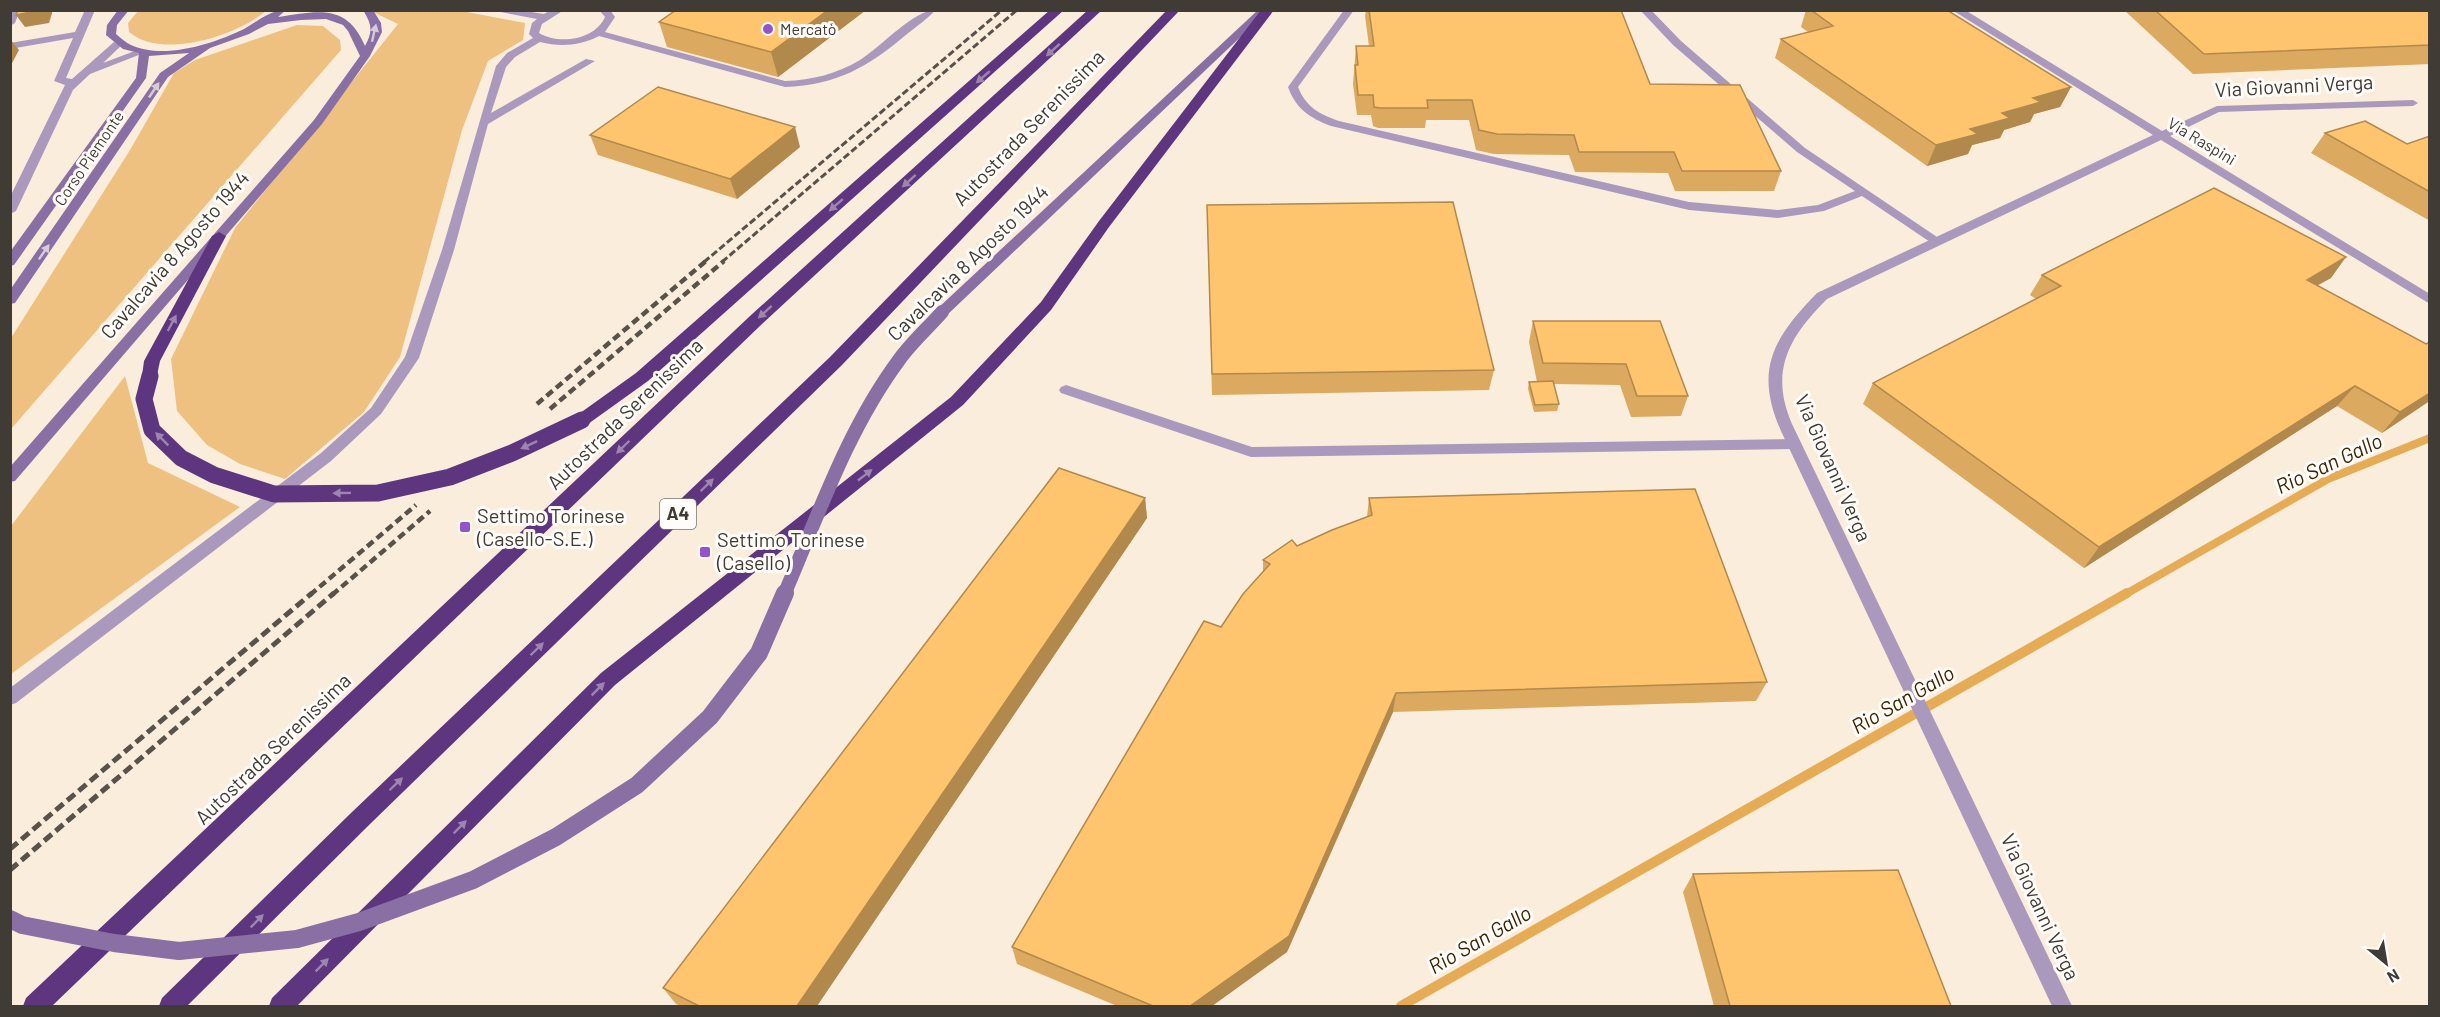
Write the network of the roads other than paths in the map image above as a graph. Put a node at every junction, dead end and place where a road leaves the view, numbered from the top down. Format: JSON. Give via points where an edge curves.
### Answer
{"nodes":[{"id":1,"x":15,"y":10,"type":"edge"},
{"id":2,"x":90,"y":10,"type":"edge"},
{"id":3,"x":124,"y":10,"type":"edge"},
{"id":4,"x":281,"y":10,"type":"edge"},
{"id":5,"x":368,"y":10,"type":"edge"},
{"id":6,"x":495,"y":10,"type":"edge"},
{"id":7,"x":559,"y":10,"type":"edge"},
{"id":8,"x":604,"y":10,"type":"edge"},
{"id":9,"x":931,"y":10,"type":"edge"},
{"id":10,"x":1058,"y":10,"type":"edge"},
{"id":11,"x":1096,"y":10,"type":"edge"},
{"id":12,"x":1174,"y":10,"type":"edge"},
{"id":13,"x":1266,"y":10,"type":"edge"},
{"id":14,"x":1349,"y":10,"type":"edge"},
{"id":15,"x":1645,"y":10,"type":"edge"},
{"id":16,"x":1957,"y":10,"type":"edge"},
{"id":17,"x":543,"y":17,"type":"junction"},
{"id":18,"x":268,"y":21,"type":"junction"},
{"id":19,"x":10,"y":23,"type":"edge"},
{"id":20,"x":597,"y":33,"type":"junction"},
{"id":21,"x":80,"y":34,"type":"junction"},
{"id":22,"x":539,"y":38,"type":"junction"},
{"id":23,"x":118,"y":44,"type":"junction"},
{"id":24,"x":10,"y":46,"type":"edge"},
{"id":25,"x":206,"y":46,"type":"junction"},
{"id":26,"x":144,"y":51,"type":"junction"},
{"id":27,"x":364,"y":56,"type":"junction"},
{"id":28,"x":590,"y":61,"type":"dead end"},
{"id":29,"x":85,"y":73,"type":"junction"},
{"id":30,"x":74,"y":82,"type":"junction"},
{"id":31,"x":2412,"y":103,"type":"dead end"},
{"id":32,"x":483,"y":122,"type":"junction"},
{"id":33,"x":2161,"y":136,"type":"junction"},
{"id":34,"x":1863,"y":192,"type":"junction"},
{"id":35,"x":10,"y":211,"type":"edge"},
{"id":36,"x":219,"y":236,"type":"junction"},
{"id":37,"x":1937,"y":241,"type":"junction"},
{"id":38,"x":10,"y":262,"type":"edge"},
{"id":39,"x":10,"y":300,"type":"edge"},
{"id":40,"x":2430,"y":300,"type":"edge"},
{"id":41,"x":1066,"y":390,"type":"dead end"},
{"id":42,"x":1794,"y":444,"type":"junction"},
{"id":43,"x":10,"y":477,"type":"edge"},
{"id":44,"x":10,"y":698,"type":"edge"},
{"id":45,"x":10,"y":919,"type":"edge"},
{"id":46,"x":35,"y":1006,"type":"edge"},
{"id":47,"x":171,"y":1006,"type":"edge"},
{"id":48,"x":281,"y":1006,"type":"edge"},
{"id":49,"x":2062,"y":1006,"type":"edge"}],
"edges":[{"from":1,"to":19,"type":"street"},
{"from":2,"to":21,"type":"street"},
{"from":3,"to":23,"type":"main road","via":[[112,25],[111,35]]},
{"from":4,"to":18,"type":"main road"},
{"from":27,"to":5,"type":"main road","name":"Cavalcavia 8 Agosto 1944","one_way":true,"via":[[377,32]]},
{"from":6,"to":17,"type":"street"},
{"from":7,"to":17,"type":"street"},
{"from":8,"to":20,"type":"street","via":[[609,23]]},
{"from":9,"to":20,"type":"street","via":[[851,71],[803,85],[774,82]]},
{"from":10,"to":36,"type":"highway","one_way":true,"bridge":true,"via":[[642,377],[582,420],[450,477],[378,493],[274,494],[214,475],[181,458],[152,430],[144,399],[152,361]]},
{"from":11,"to":46,"type":"highway","name":"Autostrada Serenissima","one_way":true,"via":[[756,320]]},
{"from":47,"to":12,"type":"highway","name":"Autostrada Serenissima","number":"A4","one_way":true,"via":[[836,361]]},
{"from":13,"to":45,"type":"main road","name":"Cavalcavia 8 Agosto 1944","bridge":true,"via":[[942,312],[899,359],[842,459],[759,653],[710,717],[638,785],[556,837],[473,880],[359,922],[297,939],[179,951],[114,944],[22,925]]},
{"from":48,"to":13,"type":"highway","one_way":true,"via":[[608,679],[957,401],[1046,306]]},
{"from":14,"to":34,"type":"street","via":[[1293,87],[1297,101],[1312,115],[1335,124],[1689,206],[1778,214],[1820,208]]},
{"from":15,"to":34,"type":"street","via":[[1677,43],[1801,150]]},
{"from":16,"to":33,"type":"street","name":"Via Raspini"},
{"from":17,"to":22,"type":"street","via":[[534,28]]},
{"from":18,"to":25,"type":"main road","via":[[230,40]]},
{"from":18,"to":27,"type":"main road","via":[[326,15],[339,19],[353,31]]},
{"from":20,"to":22,"type":"street","via":[[566,42]]},
{"from":21,"to":24,"type":"street"},
{"from":21,"to":30,"type":"street","via":[[59,81]]},
{"from":22,"to":32,"type":"street","via":[[501,66]]},
{"from":23,"to":26,"type":"main road"},
{"from":23,"to":29,"type":"street"},
{"from":25,"to":26,"type":"main road"},
{"from":39,"to":25,"type":"main road","name":"Corso Piemonte","one_way":true,"via":[[164,75]]},
{"from":26,"to":29,"type":"street"},
{"from":26,"to":38,"type":"main road","name":"Corso Piemonte","via":[[141,78]]},
{"from":27,"to":36,"type":"main road","name":"Cavalcavia 8 Agosto 1944","via":[[318,122]]},
{"from":28,"to":32,"type":"street"},
{"from":29,"to":30,"type":"street"},
{"from":30,"to":35,"type":"street","via":[[63,96]]},
{"from":31,"to":33,"type":"street","name":"Via Giovanni Verga","via":[[2217,109]]},
{"from":32,"to":44,"type":"street","via":[[448,250],[412,358],[376,411],[326,457]]},
{"from":33,"to":37,"type":"street","name":"Via Giovanni Verga"},
{"from":33,"to":40,"type":"street","name":"Via Raspini"},
{"from":34,"to":37,"type":"street"},
{"from":36,"to":43,"type":"main road","name":"Cavalcavia 8 Agosto 1944"},
{"from":37,"to":42,"type":"street","name":"Via Giovanni Verga","via":[[1822,296],[1798,320],[1774,365],[1776,400]]},
{"from":41,"to":42,"type":"street","via":[[1251,452]]},
{"from":42,"to":49,"type":"street","name":"Via Giovanni Verga"}]}
